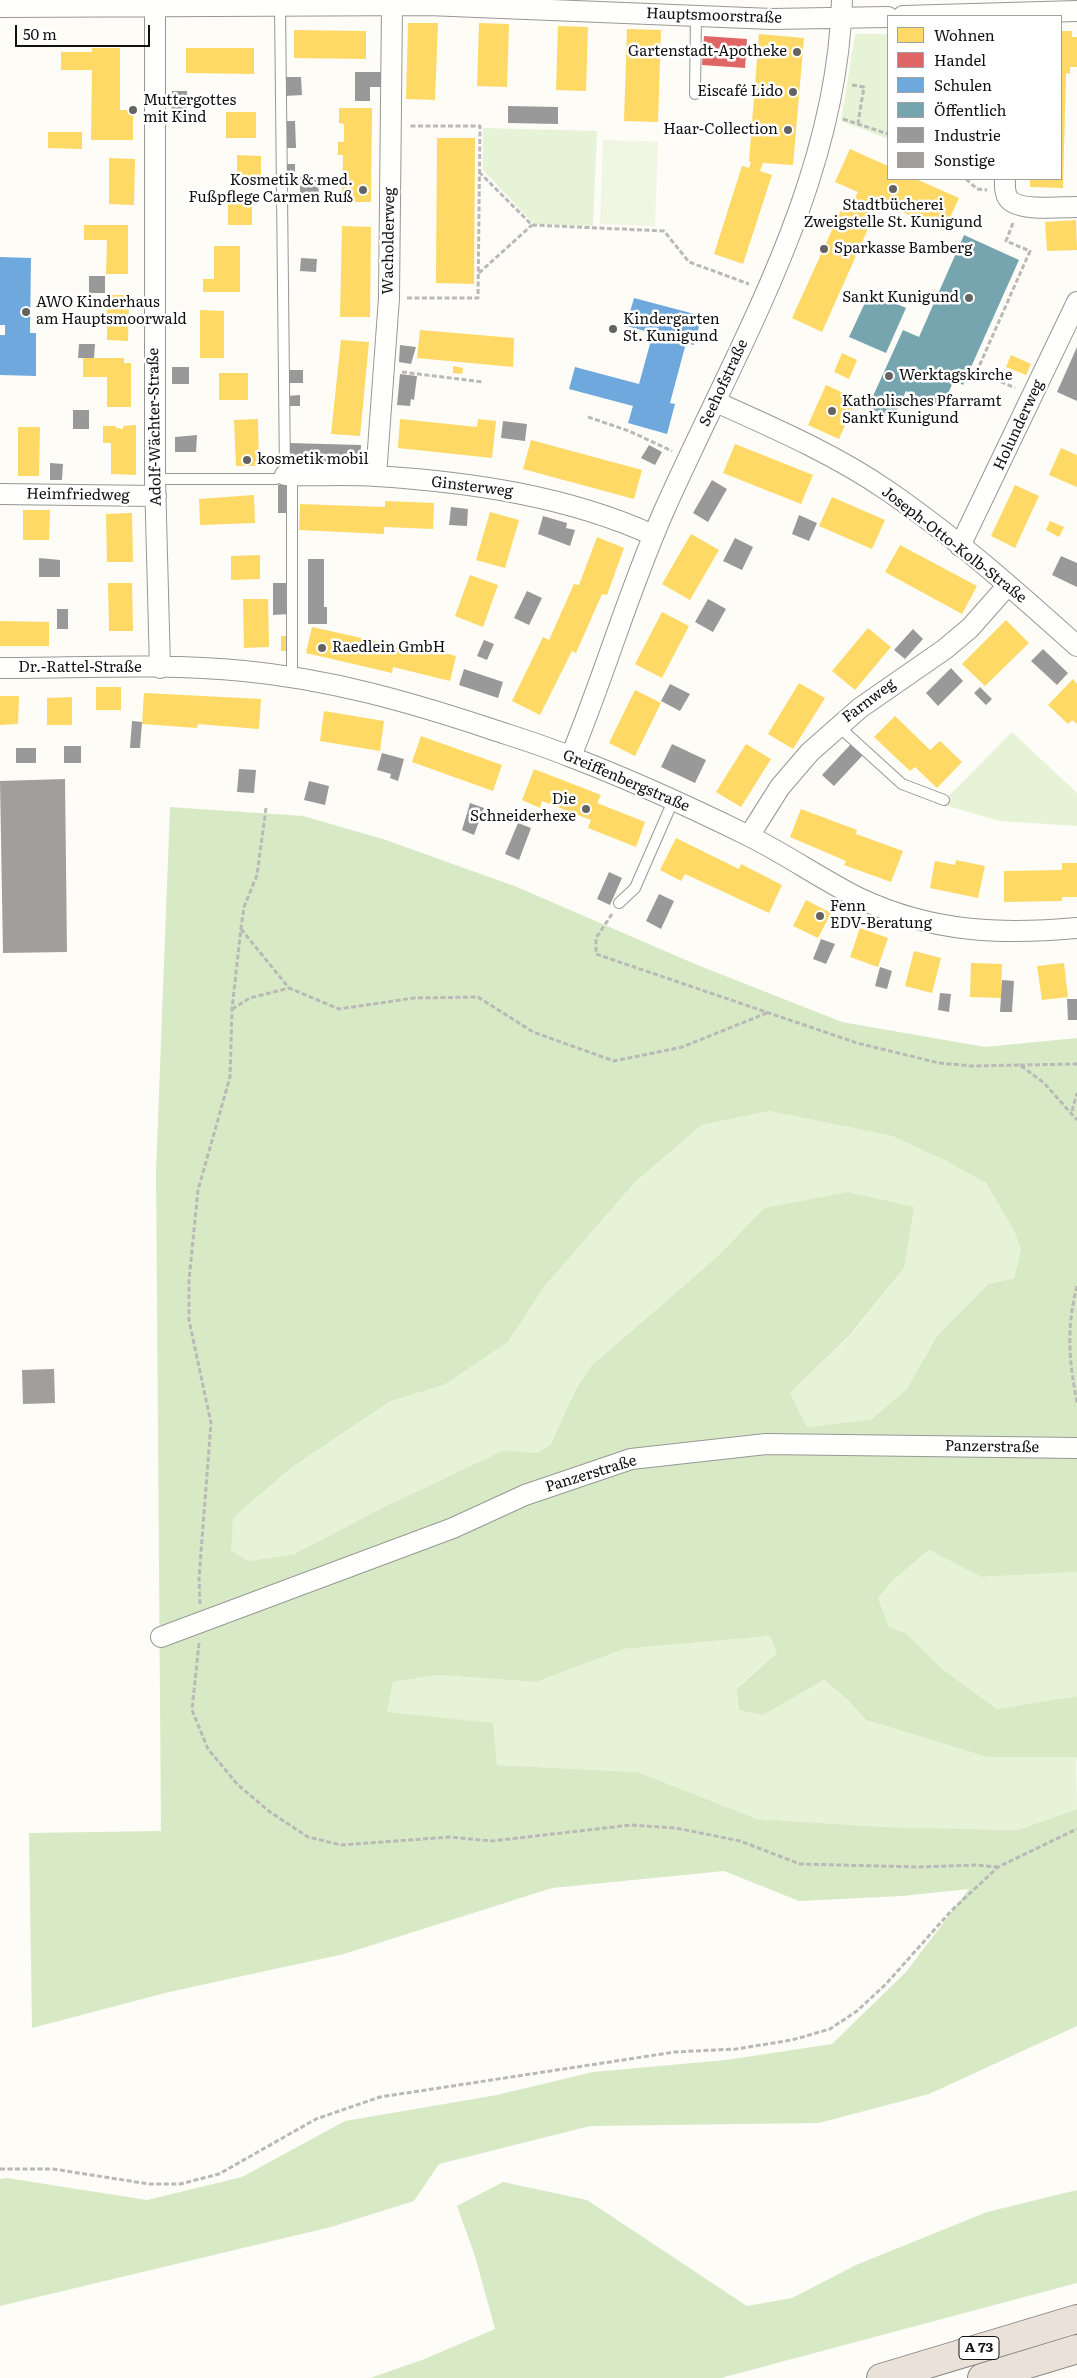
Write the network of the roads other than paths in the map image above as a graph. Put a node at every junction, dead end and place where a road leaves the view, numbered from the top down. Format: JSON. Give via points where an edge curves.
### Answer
{"nodes":[{"id":1,"x":45,"y":3,"type":"edge"},
{"id":2,"x":280,"y":5,"type":"junction"},
{"id":3,"x":155,"y":6,"type":"junction"},
{"id":4,"x":392,"y":6,"type":"junction"},
{"id":5,"x":0,"y":7,"type":"edge"},
{"id":6,"x":842,"y":9,"type":"edge"},
{"id":7,"x":1077,"y":11,"type":"edge"},
{"id":8,"x":1006,"y":14,"type":"edge"},
{"id":9,"x":696,"y":15,"type":"junction"},
{"id":10,"x":954,"y":15,"type":"edge"},
{"id":11,"x":887,"y":17,"type":"edge"},
{"id":12,"x":695,"y":94,"type":"dead end"},
{"id":13,"x":1005,"y":186,"type":"edge"},
{"id":14,"x":1077,"y":207,"type":"edge"},
{"id":15,"x":1077,"y":302,"type":"edge"},
{"id":16,"x":716,"y":402,"type":"junction"},
{"id":17,"x":289,"y":475,"type":"junction"},
{"id":18,"x":376,"y":476,"type":"junction"},
{"id":19,"x":156,"y":488,"type":"junction"},
{"id":20,"x":0,"y":494,"type":"edge"},
{"id":21,"x":654,"y":535,"type":"junction"},
{"id":22,"x":960,"y":546,"type":"junction"},
{"id":23,"x":1008,"y":585,"type":"junction"},
{"id":24,"x":1077,"y":646,"type":"edge"},
{"id":25,"x":0,"y":668,"type":"edge"},
{"id":26,"x":160,"y":668,"type":"junction"},
{"id":27,"x":292,"y":677,"type":"junction"},
{"id":28,"x":838,"y":725,"type":"junction"},
{"id":29,"x":571,"y":756,"type":"junction"},
{"id":30,"x":944,"y":800,"type":"dead end"},
{"id":31,"x":673,"y":801,"type":"junction"},
{"id":32,"x":749,"y":836,"type":"junction"},
{"id":33,"x":619,"y":903,"type":"road end"},
{"id":34,"x":1077,"y":928,"type":"edge"},
{"id":35,"x":1077,"y":1448,"type":"edge"},
{"id":36,"x":162,"y":1637,"type":"dead end"},
{"id":37,"x":1077,"y":2319,"type":"edge"},
{"id":38,"x":1077,"y":2349,"type":"edge"},
{"id":39,"x":881,"y":2378,"type":"edge"},
{"id":40,"x":982,"y":2378,"type":"edge"}],
"edges":[{"from":1,"to":3,"type":"street","name":"Hauptsmoorstraße"},
{"from":1,"to":5,"type":"street","name":"Hauptsmoorstraße"},
{"from":2,"to":3,"type":"street","name":"Hauptsmoorstraße"},
{"from":2,"to":4,"type":"street","name":"Hauptsmoorstraße"},
{"from":2,"to":17,"type":"lane"},
{"from":3,"to":19,"type":"street","name":"Adolf-Wächter-Straße"},
{"from":4,"to":9,"type":"street","name":"Hauptsmoorstraße"},
{"from":4,"to":18,"type":"street","name":"Wacholderweg","via":[[389,298]]},
{"from":6,"to":9,"type":"street","name":"Hauptsmoorstraße"},
{"from":6,"to":11,"type":"street","name":"Hauptsmoorstraße"},
{"from":6,"to":16,"type":"street","name":"Seehofstraße","via":[[828,115],[809,183],[788,243]]},
{"from":7,"to":8,"type":"street"},
{"from":8,"to":10,"type":"street"},
{"from":9,"to":12,"type":"lane"},
{"from":13,"to":14,"type":"street","via":[[1009,200],[1024,207]]},
{"from":15,"to":22,"type":"street","name":"Holunderweg"},
{"from":16,"to":21,"type":"street","name":"Seehofstraße"},
{"from":16,"to":22,"type":"street","name":"Joseph-Otto-Kolb-Straße","via":[[841,463],[888,491]]},
{"from":17,"to":18,"type":"street","name":"Ginsterweg"},
{"from":17,"to":19,"type":"lane","via":[[276,479]]},
{"from":17,"to":27,"type":"lane"},
{"from":18,"to":21,"type":"street","name":"Ginsterweg","via":[[536,497],[626,523]]},
{"from":19,"to":20,"type":"street","name":"Heimfriedweg"},
{"from":19,"to":26,"type":"street","name":"Adolf-Wächter-Straße"},
{"from":21,"to":29,"type":"street","name":"Seehofstraße"},
{"from":22,"to":23,"type":"street","name":"Joseph-Otto-Kolb-Straße"},
{"from":23,"to":24,"type":"street","name":"Joseph-Otto-Kolb-Straße"},
{"from":23,"to":28,"type":"street","name":"Farnweg","via":[[970,628],[945,649]]},
{"from":25,"to":26,"type":"street","name":"Dr.-Rattel-Straße"},
{"from":26,"to":27,"type":"street","name":"Greiffenbergstraße","via":[[240,670]]},
{"from":27,"to":29,"type":"street","name":"Greiffenbergstraße","via":[[412,704]]},
{"from":28,"to":30,"type":"lane","via":[[902,784]]},
{"from":28,"to":32,"type":"street","name":"Farnweg","via":[[780,787]]},
{"from":29,"to":31,"type":"street","name":"Greiffenbergstraße"},
{"from":31,"to":32,"type":"street","name":"Greiffenbergstraße"},
{"from":31,"to":33,"type":"lane","via":[[635,888]]},
{"from":32,"to":34,"type":"street","name":"Greiffenbergstraße","via":[[862,899],[902,914],[946,926],[986,932]]},
{"from":35,"to":36,"type":"street","name":"Panzerstraße","via":[[766,1444],[632,1459],[525,1495],[453,1528]]},
{"from":37,"to":39,"type":"highway","number":"A 73"},
{"from":38,"to":40,"type":"highway","number":"A 73"}]}
